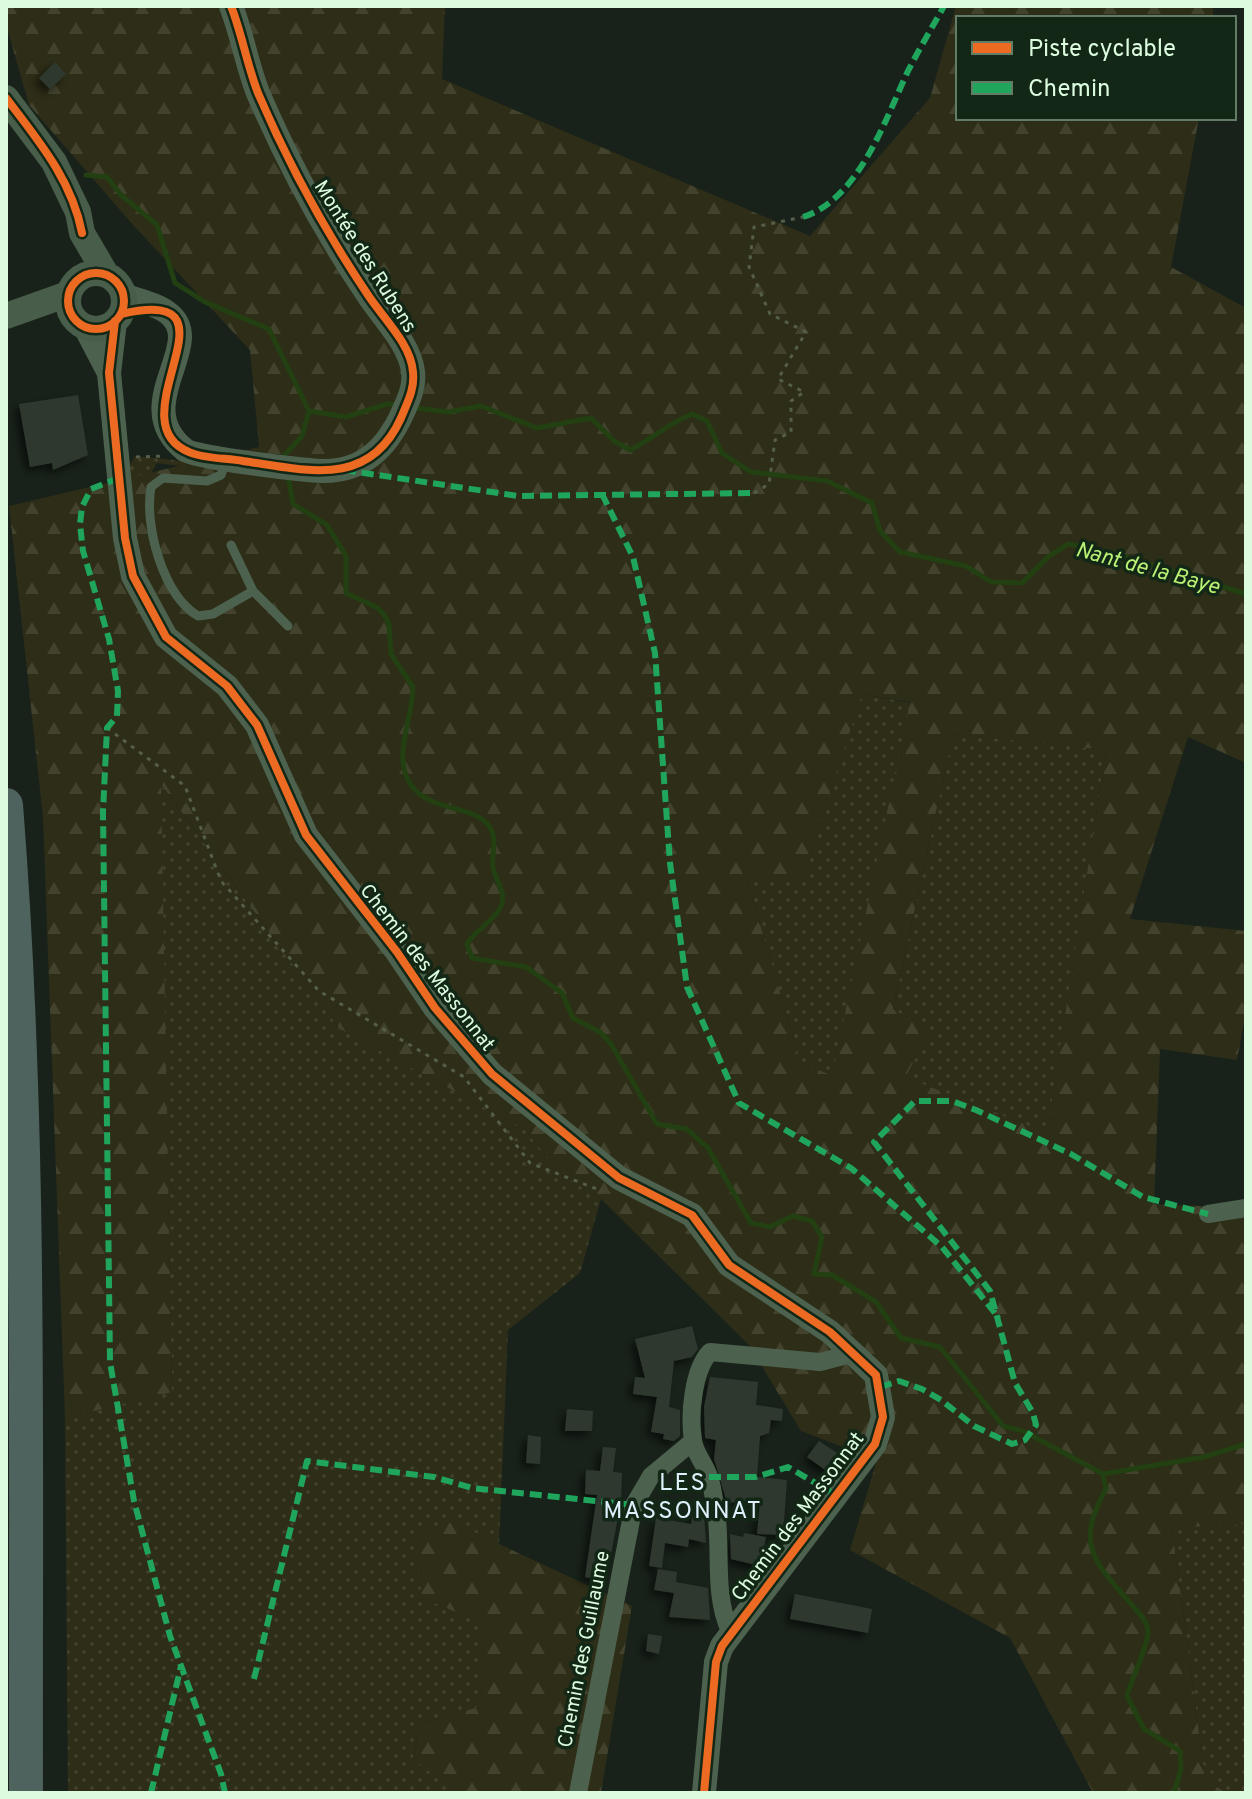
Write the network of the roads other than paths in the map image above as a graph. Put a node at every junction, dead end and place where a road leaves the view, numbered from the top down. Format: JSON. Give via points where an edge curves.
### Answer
{"nodes":[{"id":1,"x":231,"y":6,"type":"edge"},
{"id":2,"x":6,"y":98,"type":"edge"},
{"id":3,"x":82,"y":233,"type":"junction"},
{"id":4,"x":106,"y":274,"type":"junction"},
{"id":5,"x":75,"y":305,"type":"junction"},
{"id":6,"x":120,"y":310,"type":"junction"},
{"id":7,"x":13,"y":315,"type":"edge"},
{"id":8,"x":109,"y":373,"type":"junction"},
{"id":9,"x":227,"y":458,"type":"junction"},
{"id":10,"x":231,"y":545,"type":"dead end"},
{"id":11,"x":253,"y":591,"type":"junction"},
{"id":12,"x":288,"y":626,"type":"dead end"},
{"id":13,"x":6,"y":805,"type":"edge"},
{"id":14,"x":1246,"y":1208,"type":"edge"},
{"id":15,"x":1208,"y":1214,"type":"dead end"},
{"id":16,"x":851,"y":1354,"type":"junction"},
{"id":17,"x":692,"y":1442,"type":"junction"},
{"id":18,"x":730,"y":1631,"type":"junction"},
{"id":19,"x":26,"y":1793,"type":"edge"},
{"id":20,"x":578,"y":1793,"type":"edge"},
{"id":21,"x":704,"y":1793,"type":"edge"}],
"edges":[{"from":1,"to":9,"type":"street","name":"Montée des Rubens","via":[[257,90],[306,194],[409,353],[412,391],[383,450],[344,470]]},
{"from":2,"to":3,"type":"main road","via":[[54,162]]},
{"from":3,"to":4,"type":"main road"},
{"from":3,"to":5,"type":"main road"},
{"from":4,"to":5,"type":"main road","via":[[92,273]]},
{"from":4,"to":6,"type":"main road","via":[[119,284]]},
{"from":5,"to":6,"type":"main road","via":[[101,329]]},
{"from":5,"to":7,"type":"main road"},
{"from":5,"to":8,"type":"street","name":"Chemin des Massonnat"},
{"from":6,"to":8,"type":"street","name":"Chemin des Massonnat"},
{"from":6,"to":9,"type":"street","via":[[154,306],[179,325],[182,341],[167,378],[167,430],[188,452]]},
{"from":8,"to":16,"type":"street","name":"Chemin des Massonnat","via":[[133,576],[166,637],[227,686],[257,725],[306,835],[435,1008],[492,1074],[619,1178],[692,1215],[729,1265],[830,1332]]},
{"from":9,"to":11,"type":"lane","via":[[221,475],[207,481],[163,478],[151,487],[150,534],[183,608],[198,616],[213,614]]},
{"from":10,"to":11,"type":"lane"},
{"from":11,"to":12,"type":"lane"},
{"from":13,"to":19,"type":"highway","via":[[23,1076]]},
{"from":14,"to":15,"type":"street"},
{"from":16,"to":17,"type":"street","via":[[820,1362],[710,1352],[700,1363]]},
{"from":16,"to":18,"type":"street","name":"Chemin des Massonnat","via":[[876,1375],[880,1387],[883,1417],[875,1444]]},
{"from":17,"to":18,"type":"street","via":[[712,1490],[720,1532],[723,1616]]},
{"from":17,"to":20,"type":"street","name":"Chemin des Guillaume","via":[[651,1476],[634,1505]]},
{"from":18,"to":21,"type":"street","name":"Chemin des Massonnat","via":[[716,1662]]}]}
